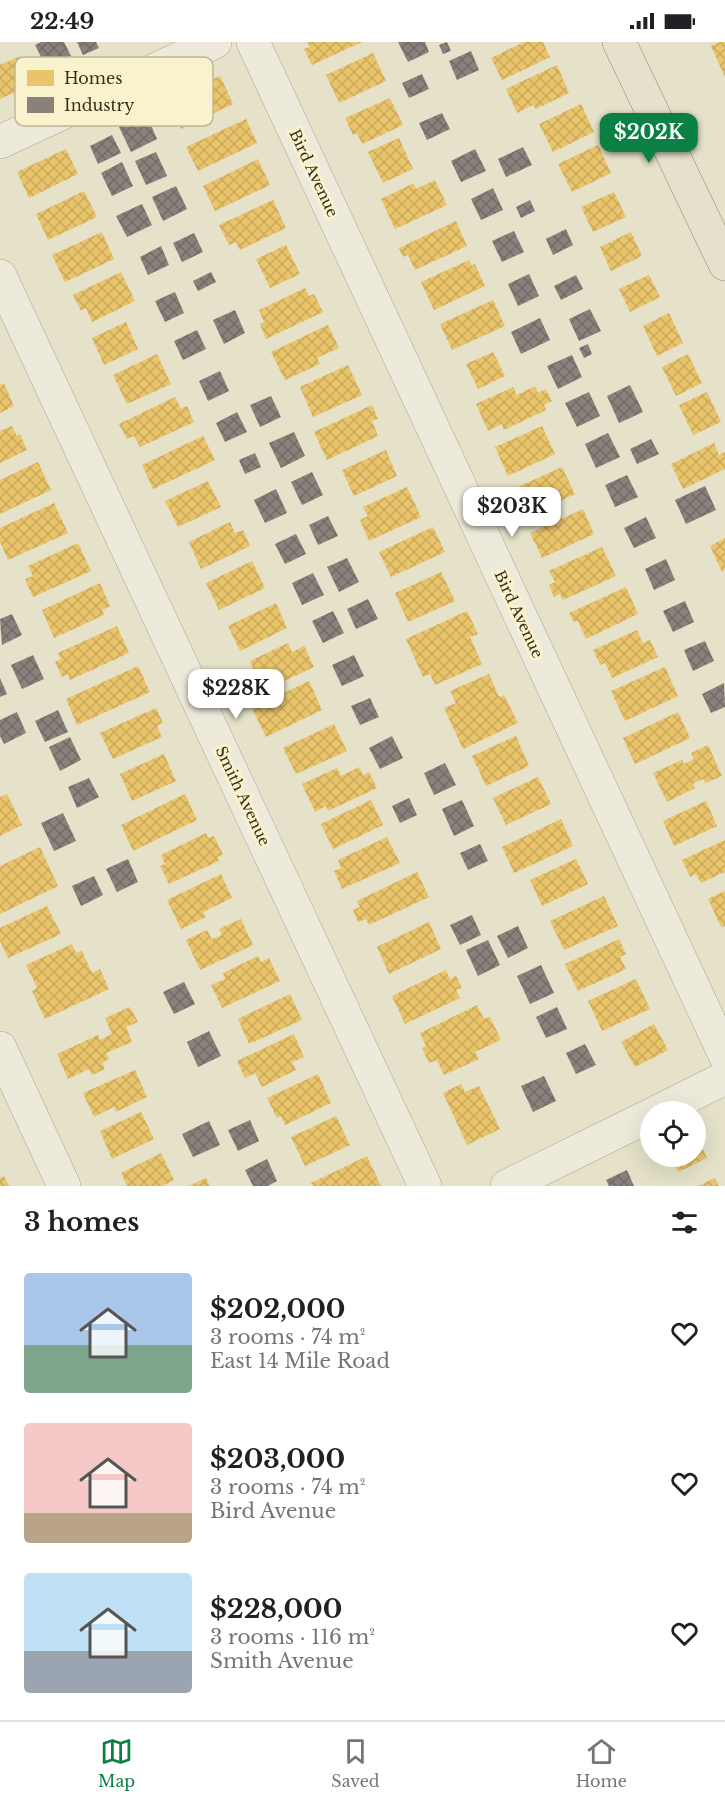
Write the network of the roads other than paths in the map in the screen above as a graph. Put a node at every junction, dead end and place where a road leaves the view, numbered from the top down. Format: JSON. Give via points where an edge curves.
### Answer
{"nodes":[{"id":1,"x":215,"y":42,"type":"edge"},
{"id":2,"x":252,"y":42,"type":"edge"},
{"id":3,"x":619,"y":42,"type":"edge"},
{"id":4,"x":183,"y":57,"type":"edge"},
{"id":5,"x":34,"y":126,"type":"edge"},
{"id":6,"x":0,"y":142,"type":"edge"},
{"id":7,"x":725,"y":264,"type":"edge"},
{"id":8,"x":0,"y":276,"type":"edge"},
{"id":9,"x":0,"y":1048,"type":"edge"},
{"id":10,"x":725,"y":1055,"type":"edge"},
{"id":11,"x":725,"y":1078,"type":"edge"},
{"id":12,"x":679,"y":1101,"type":"edge"},
{"id":13,"x":640,"y":1120,"type":"edge"},
{"id":14,"x":64,"y":1186,"type":"edge"},
{"id":15,"x":425,"y":1186,"type":"edge"},
{"id":16,"x":507,"y":1186,"type":"edge"}],
"edges":[{"from":1,"to":4,"type":"street"},
{"from":2,"to":10,"type":"street","name":"Bird Avenue"},
{"from":3,"to":7,"type":"main road"},
{"from":5,"to":6,"type":"street"},
{"from":8,"to":15,"type":"street","name":"Smith Avenue"},
{"from":9,"to":14,"type":"street"},
{"from":11,"to":12,"type":"street"},
{"from":13,"to":16,"type":"street"}]}
